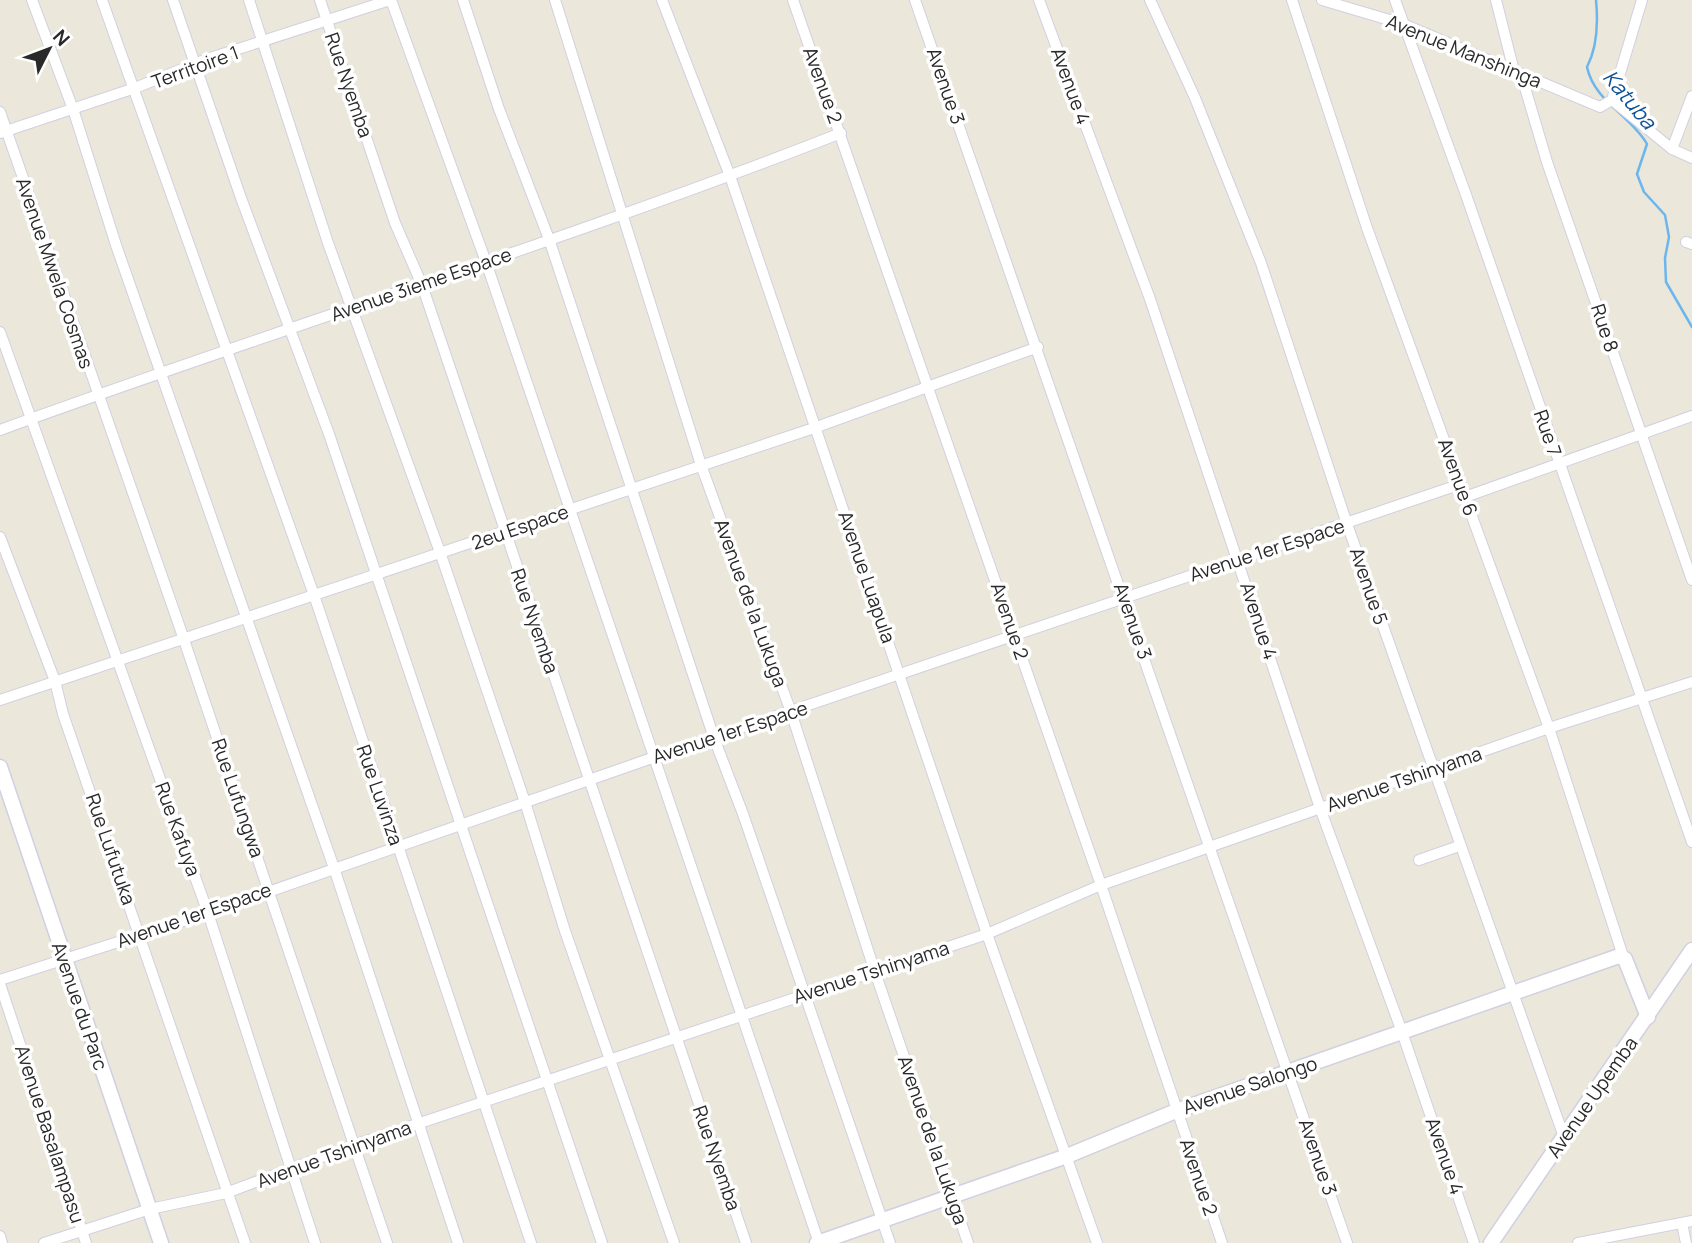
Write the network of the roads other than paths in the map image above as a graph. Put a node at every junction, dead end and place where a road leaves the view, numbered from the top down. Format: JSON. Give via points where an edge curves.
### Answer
{"nodes":[{"id":1,"x":32,"y":0,"type":"edge"},
{"id":2,"x":102,"y":0,"type":"edge"},
{"id":3,"x":173,"y":0,"type":"edge"},
{"id":4,"x":249,"y":0,"type":"edge"},
{"id":5,"x":320,"y":0,"type":"edge"},
{"id":6,"x":391,"y":0,"type":"edge"},
{"id":7,"x":463,"y":0,"type":"edge"},
{"id":8,"x":555,"y":0,"type":"edge"},
{"id":9,"x":662,"y":0,"type":"edge"},
{"id":10,"x":793,"y":0,"type":"edge"},
{"id":11,"x":915,"y":0,"type":"edge"},
{"id":12,"x":1039,"y":0,"type":"edge"},
{"id":13,"x":1150,"y":0,"type":"edge"},
{"id":14,"x":1292,"y":0,"type":"edge"},
{"id":15,"x":1322,"y":0,"type":"edge"},
{"id":16,"x":1395,"y":0,"type":"edge"},
{"id":17,"x":1496,"y":0,"type":"edge"},
{"id":18,"x":1642,"y":0,"type":"edge"},
{"id":19,"x":327,"y":23,"type":"junction"},
{"id":20,"x":1402,"y":24,"type":"junction"},
{"id":21,"x":264,"y":43,"type":"junction"},
{"id":22,"x":197,"y":66,"type":"junction"},
{"id":23,"x":1517,"y":72,"type":"junction"},
{"id":24,"x":135,"y":88,"type":"junction"},
{"id":25,"x":1692,"y":96,"type":"edge"},
{"id":26,"x":1608,"y":103,"type":"junction"},
{"id":27,"x":74,"y":109,"type":"junction"},
{"id":28,"x":0,"y":112,"type":"edge"},
{"id":29,"x":3,"y":132,"type":"edge"},
{"id":30,"x":841,"y":133,"type":"junction"},
{"id":31,"x":1672,"y":149,"type":"junction"},
{"id":32,"x":1692,"y":158,"type":"edge"},
{"id":33,"x":730,"y":177,"type":"junction"},
{"id":34,"x":621,"y":215,"type":"junction"},
{"id":35,"x":550,"y":239,"type":"junction"},
{"id":36,"x":486,"y":262,"type":"junction"},
{"id":37,"x":422,"y":285,"type":"junction"},
{"id":38,"x":352,"y":308,"type":"junction"},
{"id":39,"x":288,"y":329,"type":"junction"},
{"id":40,"x":0,"y":332,"type":"edge"},
{"id":41,"x":1038,"y":347,"type":"junction"},
{"id":42,"x":226,"y":349,"type":"junction"},
{"id":43,"x":160,"y":373,"type":"junction"},
{"id":44,"x":929,"y":388,"type":"junction"},
{"id":45,"x":96,"y":395,"type":"junction"},
{"id":46,"x":1692,"y":416,"type":"edge"},
{"id":47,"x":31,"y":418,"type":"junction"},
{"id":48,"x":814,"y":428,"type":"junction"},
{"id":49,"x":0,"y":429,"type":"edge"},
{"id":50,"x":1642,"y":434,"type":"junction"},
{"id":51,"x":1558,"y":463,"type":"junction"},
{"id":52,"x":701,"y":465,"type":"junction"},
{"id":53,"x":1461,"y":484,"type":"junction"},
{"id":54,"x":634,"y":488,"type":"junction"},
{"id":55,"x":1465,"y":497,"type":"junction"},
{"id":56,"x":570,"y":509,"type":"junction"},
{"id":57,"x":1347,"y":524,"type":"junction"},
{"id":58,"x":504,"y":531,"type":"junction"},
{"id":59,"x":0,"y":537,"type":"edge"},
{"id":60,"x":441,"y":555,"type":"junction"},
{"id":61,"x":1238,"y":559,"type":"junction"},
{"id":62,"x":376,"y":575,"type":"junction"},
{"id":63,"x":1692,"y":580,"type":"edge"},
{"id":64,"x":314,"y":595,"type":"junction"},
{"id":65,"x":1126,"y":598,"type":"junction"},
{"id":66,"x":248,"y":617,"type":"junction"},
{"id":67,"x":1015,"y":636,"type":"junction"},
{"id":68,"x":184,"y":638,"type":"junction"},
{"id":69,"x":120,"y":661,"type":"junction"},
{"id":70,"x":901,"y":674,"type":"junction"},
{"id":71,"x":55,"y":681,"type":"junction"},
{"id":72,"x":1692,"y":682,"type":"edge"},
{"id":73,"x":1644,"y":697,"type":"junction"},
{"id":74,"x":0,"y":701,"type":"edge"},
{"id":75,"x":791,"y":712,"type":"junction"},
{"id":76,"x":1549,"y":728,"type":"junction"},
{"id":77,"x":714,"y":738,"type":"junction"},
{"id":78,"x":655,"y":757,"type":"junction"},
{"id":79,"x":0,"y":768,"type":"edge"},
{"id":80,"x":1434,"y":770,"type":"junction"},
{"id":81,"x":590,"y":780,"type":"junction"},
{"id":82,"x":525,"y":802,"type":"junction"},
{"id":83,"x":1320,"y":808,"type":"junction"},
{"id":84,"x":461,"y":823,"type":"junction"},
{"id":85,"x":1692,"y":842,"type":"edge"},
{"id":86,"x":397,"y":845,"type":"junction"},
{"id":87,"x":1210,"y":846,"type":"junction"},
{"id":88,"x":1459,"y":846,"type":"junction"},
{"id":89,"x":1419,"y":860,"type":"dead end"},
{"id":90,"x":334,"y":868,"type":"junction"},
{"id":91,"x":1101,"y":885,"type":"junction"},
{"id":92,"x":269,"y":890,"type":"junction"},
{"id":93,"x":208,"y":913,"type":"junction"},
{"id":94,"x":141,"y":934,"type":"junction"},
{"id":95,"x":987,"y":934,"type":"junction"},
{"id":96,"x":1692,"y":950,"type":"edge"},
{"id":97,"x":1623,"y":956,"type":"junction"},
{"id":98,"x":63,"y":959,"type":"junction"},
{"id":99,"x":875,"y":972,"type":"junction"},
{"id":100,"x":0,"y":982,"type":"edge"},
{"id":101,"x":805,"y":994,"type":"junction"},
{"id":102,"x":1511,"y":994,"type":"junction"},
{"id":103,"x":742,"y":1014,"type":"junction"},
{"id":104,"x":1648,"y":1017,"type":"junction"},
{"id":105,"x":1402,"y":1032,"type":"junction"},
{"id":106,"x":676,"y":1036,"type":"junction"},
{"id":107,"x":611,"y":1060,"type":"junction"},
{"id":108,"x":1288,"y":1072,"type":"junction"},
{"id":109,"x":546,"y":1082,"type":"junction"},
{"id":110,"x":482,"y":1102,"type":"junction"},
{"id":111,"x":1176,"y":1111,"type":"junction"},
{"id":112,"x":416,"y":1124,"type":"junction"},
{"id":113,"x":1564,"y":1137,"type":"junction"},
{"id":114,"x":354,"y":1145,"type":"junction"},
{"id":115,"x":1067,"y":1156,"type":"junction"},
{"id":116,"x":289,"y":1169,"type":"junction"},
{"id":117,"x":226,"y":1193,"type":"junction"},
{"id":118,"x":951,"y":1195,"type":"junction"},
{"id":119,"x":150,"y":1209,"type":"junction"},
{"id":120,"x":883,"y":1221,"type":"junction"},
{"id":121,"x":1687,"y":1222,"type":"edge"},
{"id":122,"x":82,"y":1230,"type":"junction"},
{"id":123,"x":0,"y":1236,"type":"edge"},
{"id":124,"x":1616,"y":1239,"type":"edge"},
{"id":125,"x":2,"y":1243,"type":"edge"},
{"id":126,"x":44,"y":1243,"type":"edge"},
{"id":127,"x":86,"y":1243,"type":"edge"},
{"id":128,"x":161,"y":1243,"type":"edge"},
{"id":129,"x":245,"y":1243,"type":"edge"},
{"id":130,"x":315,"y":1243,"type":"edge"},
{"id":131,"x":387,"y":1243,"type":"edge"},
{"id":132,"x":458,"y":1243,"type":"edge"},
{"id":133,"x":531,"y":1243,"type":"edge"},
{"id":134,"x":602,"y":1243,"type":"edge"},
{"id":135,"x":674,"y":1243,"type":"edge"},
{"id":136,"x":746,"y":1243,"type":"edge"},
{"id":137,"x":818,"y":1243,"type":"edge"},
{"id":138,"x":890,"y":1243,"type":"edge"},
{"id":139,"x":968,"y":1243,"type":"edge"},
{"id":140,"x":1097,"y":1243,"type":"edge"},
{"id":141,"x":1222,"y":1243,"type":"edge"},
{"id":142,"x":1347,"y":1243,"type":"edge"},
{"id":143,"x":1475,"y":1243,"type":"edge"},
{"id":144,"x":1491,"y":1243,"type":"edge"},
{"id":145,"x":1578,"y":1243,"type":"edge"},
{"id":146,"x":1686,"y":1243,"type":"edge"}],
"edges":[{"from":1,"to":27,"type":"street"},
{"from":2,"to":24,"type":"street","name":"Rue Luvinza"},
{"from":3,"to":22,"type":"street"},
{"from":4,"to":21,"type":"street"},
{"from":5,"to":19,"type":"street","name":"Rue Nyemba"},
{"from":6,"to":19,"type":"street","name":"Territoire 1"},
{"from":6,"to":36,"type":"street"},
{"from":7,"to":35,"type":"street"},
{"from":8,"to":34,"type":"street","name":"Avenue de la Lukuga"},
{"from":9,"to":33,"type":"street","name":"Avenue Luapula"},
{"from":10,"to":30,"type":"street","name":"Avenue 2"},
{"from":11,"to":41,"type":"street","name":"Avenue 3"},
{"from":12,"to":61,"type":"street","name":"Avenue 4","via":[[1150,299]]},
{"from":13,"to":57,"type":"street","name":"Avenue 5","via":[[1261,263]]},
{"from":14,"to":53,"type":"street","name":"Avenue 6","via":[[1367,228]]},
{"from":15,"to":20,"type":"street","name":"Avenue Manshinga"},
{"from":16,"to":20,"type":"street","name":"Rue 7"},
{"from":17,"to":23,"type":"street","name":"Rue 8"},
{"from":18,"to":26,"type":"street"},
{"from":19,"to":21,"type":"street","name":"Territoire 1"},
{"from":19,"to":37,"type":"street","name":"Rue Nyemba","via":[[395,223]]},
{"from":20,"to":23,"type":"street","name":"Avenue Manshinga"},
{"from":20,"to":51,"type":"street","name":"Rue 7"},
{"from":21,"to":22,"type":"street","name":"Territoire 1"},
{"from":21,"to":38,"type":"street"},
{"from":22,"to":24,"type":"street","name":"Territoire 1"},
{"from":22,"to":39,"type":"street"},
{"from":23,"to":26,"type":"street","name":"Avenue Manshinga","via":[[1597,107]]},
{"from":23,"to":50,"type":"street","name":"Rue 8"},
{"from":24,"to":27,"type":"street","name":"Territoire 1"},
{"from":24,"to":42,"type":"street","name":"Rue Luvinza"},
{"from":25,"to":31,"type":"street"},
{"from":26,"to":31,"type":"street"},
{"from":27,"to":29,"type":"street","name":"Territoire 1"},
{"from":27,"to":43,"type":"street"},
{"from":28,"to":29,"type":"street","name":"Avenue Mwela Cosmas"},
{"from":29,"to":45,"type":"street","name":"Avenue Mwela Cosmas"},
{"from":30,"to":33,"type":"street","name":"Avenue 3ieme Espace"},
{"from":30,"to":44,"type":"street","name":"Avenue 2"},
{"from":31,"to":32,"type":"street"},
{"from":33,"to":34,"type":"street","name":"Avenue 3ieme Espace"},
{"from":33,"to":48,"type":"street","name":"Avenue Luapula"},
{"from":34,"to":35,"type":"street","name":"Avenue 3ieme Espace"},
{"from":34,"to":52,"type":"street","name":"Avenue de la Lukuga"},
{"from":35,"to":36,"type":"street","name":"Avenue 3ieme Espace"},
{"from":35,"to":54,"type":"street"},
{"from":36,"to":37,"type":"street","name":"Avenue 3ieme Espace"},
{"from":36,"to":56,"type":"street"},
{"from":37,"to":38,"type":"street","name":"Avenue 3ieme Espace"},
{"from":37,"to":58,"type":"street","name":"Rue Nyemba"},
{"from":38,"to":39,"type":"street","name":"Avenue 3ieme Espace"},
{"from":38,"to":60,"type":"street"},
{"from":39,"to":42,"type":"street","name":"Avenue 3ieme Espace"},
{"from":39,"to":62,"type":"street"},
{"from":40,"to":47,"type":"street","name":"Rue Kafuya"},
{"from":41,"to":44,"type":"street","name":"2eu Espace"},
{"from":41,"to":65,"type":"street","name":"Avenue 3"},
{"from":42,"to":43,"type":"street","name":"Avenue 3ieme Espace"},
{"from":42,"to":64,"type":"street","name":"Rue Luvinza"},
{"from":43,"to":45,"type":"street","name":"Avenue 3ieme Espace"},
{"from":43,"to":66,"type":"street"},
{"from":44,"to":48,"type":"street","name":"2eu Espace"},
{"from":44,"to":67,"type":"street","name":"Avenue 2"},
{"from":45,"to":47,"type":"street","name":"Avenue 3ieme Espace"},
{"from":45,"to":68,"type":"street","name":"Rue Lufungwa"},
{"from":46,"to":50,"type":"street"},
{"from":47,"to":49,"type":"street","name":"Avenue 3ieme Espace"},
{"from":47,"to":69,"type":"street","name":"Rue Kafuya"},
{"from":48,"to":52,"type":"street","name":"2eu Espace"},
{"from":48,"to":70,"type":"street","name":"Avenue Luapula"},
{"from":50,"to":51,"type":"street"},
{"from":50,"to":63,"type":"street","name":"Rue 8"},
{"from":51,"to":55,"type":"street"},
{"from":51,"to":73,"type":"street","name":"Rue 7"},
{"from":52,"to":54,"type":"street","name":"2eu Espace"},
{"from":52,"to":75,"type":"street","name":"Avenue de la Lukuga"},
{"from":53,"to":55,"type":"street","name":"Avenue 6"},
{"from":53,"to":57,"type":"street","name":"Avenue 1er Espace"},
{"from":54,"to":56,"type":"street","name":"2eu Espace"},
{"from":54,"to":77,"type":"street"},
{"from":55,"to":76,"type":"street","name":"Avenue 6"},
{"from":56,"to":58,"type":"street","name":"2eu Espace"},
{"from":56,"to":78,"type":"street"},
{"from":57,"to":61,"type":"street","name":"Avenue 1er Espace"},
{"from":57,"to":80,"type":"street","name":"Avenue 5"},
{"from":58,"to":60,"type":"street","name":"2eu Espace"},
{"from":58,"to":81,"type":"street","name":"Rue Nyemba"},
{"from":59,"to":71,"type":"street","name":"Rue Lufutuka"},
{"from":60,"to":62,"type":"street","name":"2eu Espace"},
{"from":60,"to":82,"type":"street"},
{"from":61,"to":65,"type":"street","name":"Avenue 1er Espace"},
{"from":61,"to":83,"type":"street","name":"Avenue 4"},
{"from":62,"to":64,"type":"street","name":"2eu Espace"},
{"from":62,"to":84,"type":"street"},
{"from":64,"to":66,"type":"street","name":"2eu Espace"},
{"from":64,"to":86,"type":"street","name":"Rue Luvinza"},
{"from":65,"to":67,"type":"street","name":"Avenue 1er Espace"},
{"from":65,"to":87,"type":"street","name":"Avenue 3"},
{"from":66,"to":68,"type":"street","name":"2eu Espace"},
{"from":66,"to":90,"type":"street"},
{"from":67,"to":70,"type":"street","name":"Avenue 1er Espace"},
{"from":67,"to":91,"type":"street","name":"Avenue 2"},
{"from":68,"to":69,"type":"street","name":"2eu Espace"},
{"from":68,"to":92,"type":"street","name":"Rue Lufungwa"},
{"from":69,"to":71,"type":"street","name":"2eu Espace"},
{"from":69,"to":93,"type":"street","name":"Rue Kafuya"},
{"from":70,"to":75,"type":"street","name":"Avenue 1er Espace"},
{"from":70,"to":95,"type":"street","name":"Avenue Luapula"},
{"from":71,"to":74,"type":"street","name":"2eu Espace"},
{"from":71,"to":94,"type":"street","name":"Rue Lufutuka"},
{"from":72,"to":73,"type":"street","name":"Avenue Tshinyama"},
{"from":73,"to":76,"type":"street","name":"Avenue Tshinyama"},
{"from":73,"to":85,"type":"street","name":"Rue 7"},
{"from":75,"to":77,"type":"street","name":"Avenue 1er Espace"},
{"from":75,"to":99,"type":"street","name":"Avenue de la Lukuga"},
{"from":76,"to":80,"type":"street","name":"Avenue Tshinyama"},
{"from":76,"to":97,"type":"street","name":"Avenue 6"},
{"from":77,"to":78,"type":"street","name":"Avenue 1er Espace"},
{"from":77,"to":101,"type":"street"},
{"from":78,"to":81,"type":"street","name":"Avenue 1er Espace"},
{"from":78,"to":103,"type":"street"},
{"from":79,"to":98,"type":"street","name":"Avenue du Parc"},
{"from":80,"to":83,"type":"street","name":"Avenue Tshinyama"},
{"from":80,"to":88,"type":"street","name":"Avenue 5"},
{"from":81,"to":82,"type":"street","name":"Avenue 1er Espace"},
{"from":81,"to":106,"type":"street","name":"Rue Nyemba"},
{"from":82,"to":84,"type":"street","name":"Avenue 1er Espace"},
{"from":82,"to":107,"type":"street"},
{"from":83,"to":87,"type":"street","name":"Avenue Tshinyama"},
{"from":83,"to":105,"type":"street","name":"Avenue 4"},
{"from":84,"to":86,"type":"street","name":"Avenue 1er Espace"},
{"from":84,"to":109,"type":"street"},
{"from":86,"to":90,"type":"street","name":"Avenue 1er Espace"},
{"from":86,"to":110,"type":"street","name":"Rue Luvinza"},
{"from":87,"to":91,"type":"street","name":"Avenue Tshinyama"},
{"from":87,"to":108,"type":"street","name":"Avenue 3"},
{"from":88,"to":89,"type":"street"},
{"from":88,"to":102,"type":"street","name":"Avenue 5"},
{"from":90,"to":92,"type":"street","name":"Avenue 1er Espace"},
{"from":90,"to":112,"type":"street"},
{"from":91,"to":95,"type":"street","name":"Avenue Tshinyama"},
{"from":91,"to":111,"type":"street","name":"Avenue 2"},
{"from":92,"to":93,"type":"street","name":"Avenue 1er Espace"},
{"from":92,"to":114,"type":"street","name":"Rue Lufungwa"},
{"from":93,"to":94,"type":"street","name":"Avenue 1er Espace"},
{"from":93,"to":116,"type":"street","name":"Rue Kafuya"},
{"from":94,"to":98,"type":"street","name":"Avenue 1er Espace"},
{"from":94,"to":117,"type":"street","name":"Rue Lufutuka"},
{"from":95,"to":99,"type":"street","name":"Avenue Tshinyama"},
{"from":95,"to":115,"type":"street","name":"Avenue Luapula"},
{"from":96,"to":104,"type":"street","name":"Avenue Upemba"},
{"from":97,"to":102,"type":"street","name":"Avenue Salongo"},
{"from":97,"to":104,"type":"street"},
{"from":98,"to":100,"type":"street","name":"Avenue 1er Espace"},
{"from":98,"to":119,"type":"street","name":"Avenue du Parc"},
{"from":99,"to":101,"type":"street","name":"Avenue Tshinyama"},
{"from":99,"to":118,"type":"street","name":"Avenue de la Lukuga"},
{"from":100,"to":122,"type":"street","name":"Avenue Basalampasu"},
{"from":101,"to":103,"type":"street","name":"Avenue Tshinyama"},
{"from":101,"to":120,"type":"street"},
{"from":102,"to":105,"type":"street","name":"Avenue Salongo"},
{"from":102,"to":113,"type":"street","name":"Avenue 5"},
{"from":103,"to":106,"type":"street","name":"Avenue Tshinyama"},
{"from":103,"to":137,"type":"street"},
{"from":104,"to":113,"type":"street","name":"Avenue Upemba"},
{"from":105,"to":108,"type":"street","name":"Avenue Salongo"},
{"from":105,"to":143,"type":"street","name":"Avenue 4"},
{"from":106,"to":107,"type":"street","name":"Avenue Tshinyama"},
{"from":106,"to":136,"type":"street","name":"Rue Nyemba"},
{"from":107,"to":109,"type":"street","name":"Avenue Tshinyama"},
{"from":107,"to":135,"type":"street"},
{"from":108,"to":111,"type":"street","name":"Avenue Salongo"},
{"from":108,"to":142,"type":"street","name":"Avenue 3"},
{"from":109,"to":110,"type":"street","name":"Avenue Tshinyama"},
{"from":109,"to":134,"type":"street"},
{"from":110,"to":112,"type":"street","name":"Avenue Tshinyama"},
{"from":110,"to":133,"type":"street","name":"Rue Luvinza"},
{"from":111,"to":115,"type":"street","name":"Avenue Salongo"},
{"from":111,"to":141,"type":"street","name":"Avenue 2"},
{"from":112,"to":114,"type":"street","name":"Avenue Tshinyama"},
{"from":112,"to":132,"type":"street"},
{"from":113,"to":144,"type":"street","name":"Avenue Upemba"},
{"from":114,"to":116,"type":"street","name":"Avenue Tshinyama"},
{"from":114,"to":131,"type":"street","name":"Rue Lufungwa"},
{"from":115,"to":118,"type":"street","name":"Avenue Salongo"},
{"from":115,"to":140,"type":"street","name":"Avenue Luapula"},
{"from":116,"to":117,"type":"street","name":"Avenue Tshinyama"},
{"from":116,"to":130,"type":"street","name":"Rue Kafuya"},
{"from":117,"to":119,"type":"street","name":"Avenue Tshinyama"},
{"from":117,"to":129,"type":"street","name":"Rue Lufutuka"},
{"from":118,"to":120,"type":"street","name":"Avenue Salongo"},
{"from":118,"to":139,"type":"street","name":"Avenue de la Lukuga"},
{"from":119,"to":122,"type":"street","name":"Avenue Tshinyama"},
{"from":119,"to":128,"type":"street","name":"Avenue du Parc"},
{"from":120,"to":137,"type":"street","name":"Avenue Salongo"},
{"from":120,"to":138,"type":"street"},
{"from":121,"to":124,"type":"street"},
{"from":121,"to":146,"type":"street"},
{"from":122,"to":126,"type":"street","name":"Avenue Tshinyama"},
{"from":122,"to":127,"type":"street","name":"Avenue Basalampasu"},
{"from":123,"to":125,"type":"street"},
{"from":124,"to":145,"type":"street"}]}
